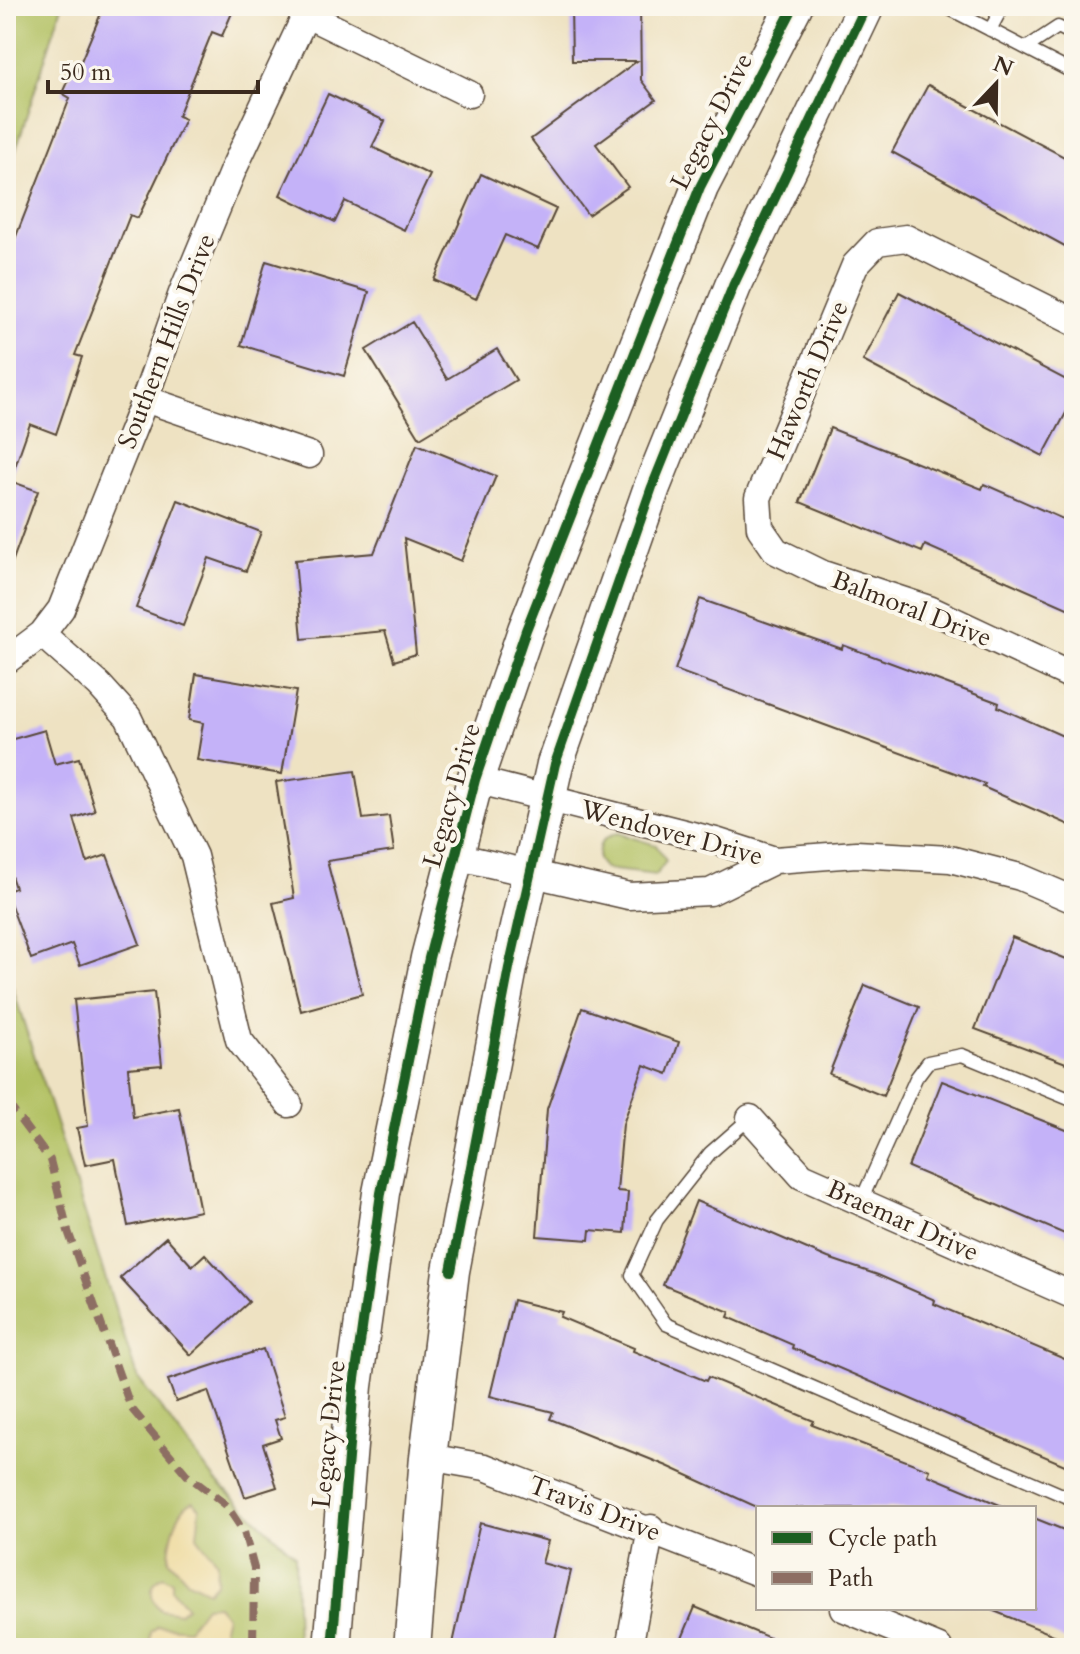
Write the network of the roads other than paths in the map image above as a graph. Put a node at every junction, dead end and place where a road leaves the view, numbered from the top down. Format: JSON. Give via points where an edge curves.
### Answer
{"nodes":[{"id":1,"x":794,"y":6,"type":"edge"},
{"id":2,"x":866,"y":6,"type":"edge"},
{"id":3,"x":944,"y":6,"type":"edge"},
{"id":4,"x":1003,"y":6,"type":"edge"},
{"id":5,"x":309,"y":10,"type":"edge"},
{"id":6,"x":990,"y":30,"type":"junction"},
{"id":7,"x":1074,"y":35,"type":"edge"},
{"id":8,"x":1026,"y":48,"type":"junction"},
{"id":9,"x":1074,"y":73,"type":"edge"},
{"id":10,"x":469,"y":94,"type":"dead end"},
{"id":11,"x":1074,"y":322,"type":"edge"},
{"id":12,"x":145,"y":399,"type":"junction"},
{"id":13,"x":309,"y":455,"type":"dead end"},
{"id":14,"x":760,"y":528,"type":"joint"},
{"id":15,"x":42,"y":634,"type":"junction"},
{"id":16,"x":6,"y":661,"type":"edge"},
{"id":17,"x":1074,"y":677,"type":"edge"},
{"id":18,"x":475,"y":780,"type":"junction"},
{"id":19,"x":546,"y":800,"type":"junction"},
{"id":20,"x":455,"y":856,"type":"junction"},
{"id":21,"x":775,"y":860,"type":"junction"},
{"id":22,"x":530,"y":872,"type":"junction"},
{"id":23,"x":1074,"y":900,"type":"edge"},
{"id":24,"x":1074,"y":1101,"type":"edge"},
{"id":25,"x":289,"y":1104,"type":"dead end"},
{"id":26,"x":750,"y":1118,"type":"joint"},
{"id":27,"x":861,"y":1201,"type":"junction"},
{"id":28,"x":1074,"y":1296,"type":"edge"},
{"id":29,"x":428,"y":1457,"type":"junction"},
{"id":30,"x":1074,"y":1500,"type":"edge"},
{"id":31,"x":651,"y":1528,"type":"junction"},
{"id":32,"x":756,"y":1572,"type":"edge"},
{"id":33,"x":848,"y":1610,"type":"edge"},
{"id":34,"x":332,"y":1648,"type":"edge"},
{"id":35,"x":412,"y":1648,"type":"edge"},
{"id":36,"x":629,"y":1648,"type":"edge"},
{"id":37,"x":939,"y":1648,"type":"edge"}],
"edges":[{"from":1,"to":18,"type":"main road","name":"Legacy Drive","via":[[700,187],[526,630]]},
{"from":2,"to":19,"type":"main road","via":[[733,286],[652,487]]},
{"from":3,"to":6,"type":"lane"},
{"from":4,"to":6,"type":"lane"},
{"from":5,"to":10,"type":"street"},
{"from":5,"to":12,"type":"street","name":"Southern Hills Drive","via":[[233,170]]},
{"from":6,"to":8,"type":"lane"},
{"from":7,"to":8,"type":"lane","via":[[1058,27]]},
{"from":8,"to":9,"type":"lane"},
{"from":11,"to":14,"type":"street","name":"Haworth Drive","via":[[906,238],[877,242],[855,265],[758,498]]},
{"from":12,"to":13,"type":"street"},
{"from":12,"to":15,"type":"street","name":"Southern Hills Drive","via":[[77,573],[61,609]]},
{"from":14,"to":17,"type":"street","name":"Balmoral Drive","via":[[776,551],[823,574],[929,609]]},
{"from":15,"to":16,"type":"street","name":"Southern Hills Drive"},
{"from":15,"to":25,"type":"street","via":[[128,717],[194,856],[239,1040]]},
{"from":18,"to":19,"type":"street","name":"Wendover Drive"},
{"from":18,"to":20,"type":"main road","name":"Legacy Drive"},
{"from":19,"to":21,"type":"street","name":"Wendover Drive"},
{"from":19,"to":22,"type":"main road"},
{"from":20,"to":22,"type":"street","name":"Wendover Drive"},
{"from":20,"to":34,"type":"main road","name":"Legacy Drive","via":[[381,1193],[354,1386]]},
{"from":21,"to":22,"type":"street","name":"Wendover Drive","via":[[710,892],[629,896]]},
{"from":21,"to":23,"type":"street","name":"Wendover Drive","via":[[856,854],[950,859],[1020,877]]},
{"from":22,"to":29,"type":"main road","via":[[451,1271]]},
{"from":24,"to":27,"type":"lane","via":[[962,1055],[928,1062]]},
{"from":26,"to":27,"type":"street","name":"Braemar Drive","via":[[802,1176]]},
{"from":26,"to":30,"type":"lane","via":[[710,1153],[657,1220],[632,1275],[666,1324]]},
{"from":27,"to":28,"type":"street","name":"Braemar Drive"},
{"from":29,"to":31,"type":"street","name":"Travis Drive","via":[[485,1467]]},
{"from":29,"to":35,"type":"main road"},
{"from":31,"to":32,"type":"street","name":"Travis Drive"},
{"from":31,"to":36,"type":"street"},
{"from":33,"to":37,"type":"street"}]}
